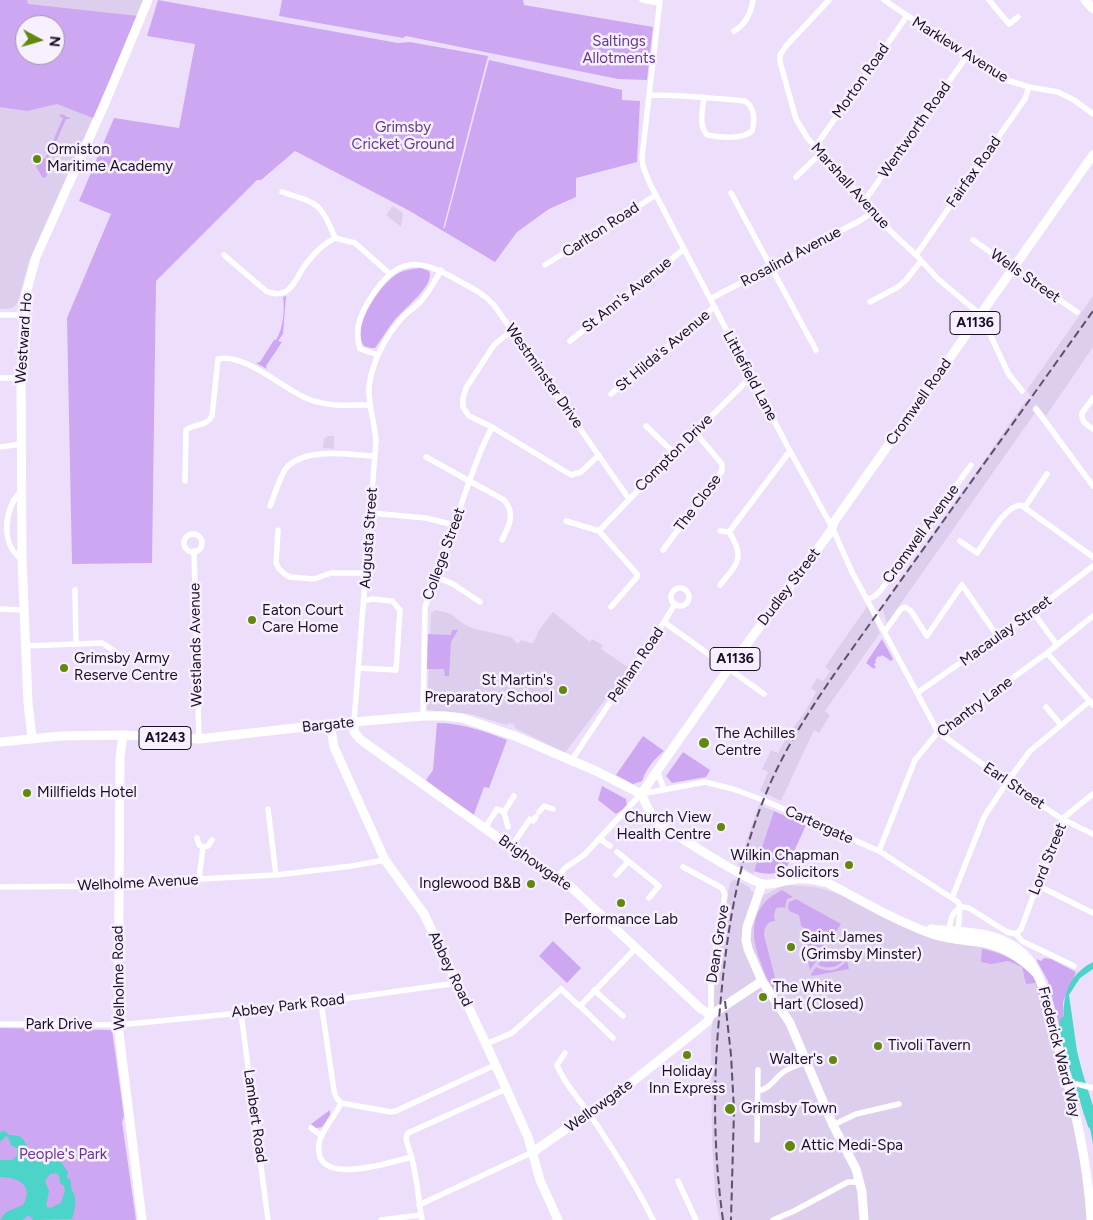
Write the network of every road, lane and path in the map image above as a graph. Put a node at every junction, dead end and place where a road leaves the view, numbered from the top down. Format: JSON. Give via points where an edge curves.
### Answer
{"nodes":[{"id":1,"x":148,"y":0,"type":"edge"},
{"id":2,"x":642,"y":0,"type":"edge"},
{"id":3,"x":753,"y":0,"type":"edge"},
{"id":4,"x":829,"y":0,"type":"edge"},
{"id":5,"x":884,"y":0,"type":"edge"},
{"id":6,"x":989,"y":0,"type":"edge"},
{"id":7,"x":1085,"y":0,"type":"edge"},
{"id":8,"x":660,"y":1,"type":"edge"},
{"id":9,"x":1093,"y":9,"type":"edge"},
{"id":10,"x":907,"y":16,"type":"junction"},
{"id":11,"x":1018,"y":17,"type":"dead end"},
{"id":12,"x":734,"y":31,"type":"dead end"},
{"id":13,"x":967,"y":56,"type":"junction"},
{"id":14,"x":1029,"y":87,"type":"junction"},
{"id":15,"x":649,"y":95,"type":"junction"},
{"id":16,"x":704,"y":97,"type":"junction"},
{"id":17,"x":1093,"y":114,"type":"edge"},
{"id":18,"x":815,"y":147,"type":"junction"},
{"id":19,"x":821,"y":153,"type":"junction"},
{"id":20,"x":1093,"y":155,"type":"edge"},
{"id":21,"x":796,"y":177,"type":"dead end"},
{"id":22,"x":282,"y":192,"type":"dead end"},
{"id":23,"x":731,"y":193,"type":"dead end"},
{"id":24,"x":656,"y":195,"type":"junction"},
{"id":25,"x":863,"y":203,"type":"junction"},
{"id":26,"x":870,"y":213,"type":"junction"},
{"id":27,"x":335,"y":238,"type":"junction"},
{"id":28,"x":973,"y":240,"type":"dead end"},
{"id":29,"x":684,"y":248,"type":"junction"},
{"id":30,"x":224,"y":255,"type":"dead end"},
{"id":31,"x":916,"y":255,"type":"junction"},
{"id":32,"x":921,"y":262,"type":"junction"},
{"id":33,"x":545,"y":266,"type":"dead end"},
{"id":34,"x":770,"y":267,"type":"junction"},
{"id":35,"x":1014,"y":268,"type":"junction"},
{"id":36,"x":441,"y":270,"type":"junction"},
{"id":37,"x":390,"y":274,"type":"junction"},
{"id":38,"x":710,"y":299,"type":"junction"},
{"id":39,"x":870,"y":302,"type":"dead end"},
{"id":40,"x":714,"y":307,"type":"junction"},
{"id":41,"x":1077,"y":312,"type":"dead end"},
{"id":42,"x":0,"y":315,"type":"edge"},
{"id":43,"x":25,"y":315,"type":"junction"},
{"id":44,"x":981,"y":315,"type":"junction"},
{"id":45,"x":512,"y":330,"type":"junction"},
{"id":46,"x":570,"y":340,"type":"dead end"},
{"id":47,"x":816,"y":350,"type":"dead end"},
{"id":48,"x":378,"y":355,"type":"junction"},
{"id":49,"x":751,"y":377,"type":"junction"},
{"id":50,"x":0,"y":378,"type":"edge"},
{"id":51,"x":21,"y":378,"type":"junction"},
{"id":52,"x":1022,"y":391,"type":"dead end"},
{"id":53,"x":611,"y":394,"type":"dead end"},
{"id":54,"x":1093,"y":398,"type":"edge"},
{"id":55,"x":370,"y":405,"type":"junction"},
{"id":56,"x":1036,"y":409,"type":"dead end"},
{"id":57,"x":646,"y":426,"type":"dead end"},
{"id":58,"x":492,"y":427,"type":"junction"},
{"id":59,"x":1093,"y":429,"type":"edge"},
{"id":60,"x":695,"y":432,"type":"junction"},
{"id":61,"x":21,"y":444,"type":"junction"},
{"id":62,"x":0,"y":447,"type":"edge"},
{"id":63,"x":790,"y":451,"type":"junction"},
{"id":64,"x":674,"y":453,"type":"junction"},
{"id":65,"x":599,"y":455,"type":"junction"},
{"id":66,"x":375,"y":456,"type":"junction"},
{"id":67,"x":426,"y":457,"type":"dead end"},
{"id":68,"x":971,"y":465,"type":"dead end"},
{"id":69,"x":1047,"y":474,"type":"dead end"},
{"id":70,"x":185,"y":481,"type":"dead end"},
{"id":71,"x":468,"y":482,"type":"junction"},
{"id":72,"x":1093,"y":486,"type":"edge"},
{"id":73,"x":22,"y":491,"type":"junction"},
{"id":74,"x":629,"y":499,"type":"junction"},
{"id":75,"x":270,"y":506,"type":"dead end"},
{"id":76,"x":1025,"y":507,"type":"junction"},
{"id":77,"x":371,"y":513,"type":"junction"},
{"id":78,"x":566,"y":521,"type":"dead end"},
{"id":79,"x":454,"y":526,"type":"junction"},
{"id":80,"x":832,"y":527,"type":"junction"},
{"id":81,"x":278,"y":530,"type":"dead end"},
{"id":82,"x":730,"y":530,"type":"junction"},
{"id":83,"x":599,"y":531,"type":"junction"},
{"id":84,"x":720,"y":531,"type":"dead end"},
{"id":85,"x":502,"y":540,"type":"dead end"},
{"id":86,"x":960,"y":542,"type":"dead end"},
{"id":87,"x":663,"y":550,"type":"dead end"},
{"id":88,"x":194,"y":551,"type":"dead end"},
{"id":89,"x":1093,"y":557,"type":"edge"},
{"id":90,"x":22,"y":559,"type":"junction"},
{"id":91,"x":1093,"y":566,"type":"edge"},
{"id":92,"x":366,"y":573,"type":"junction"},
{"id":93,"x":436,"y":577,"type":"junction"},
{"id":94,"x":720,"y":585,"type":"dead end"},
{"id":95,"x":75,"y":590,"type":"dead end"},
{"id":96,"x":868,"y":600,"type":"junction"},
{"id":97,"x":364,"y":601,"type":"junction"},
{"id":98,"x":480,"y":602,"type":"dead end"},
{"id":99,"x":675,"y":604,"type":"dead end"},
{"id":100,"x":611,"y":607,"type":"dead end"},
{"id":101,"x":0,"y":609,"type":"edge"},
{"id":102,"x":24,"y":610,"type":"junction"},
{"id":103,"x":1034,"y":612,"type":"junction"},
{"id":104,"x":1093,"y":616,"type":"edge"},
{"id":105,"x":664,"y":622,"type":"junction"},
{"id":106,"x":885,"y":631,"type":"junction"},
{"id":107,"x":998,"y":637,"type":"junction"},
{"id":108,"x":76,"y":644,"type":"junction"},
{"id":109,"x":1057,"y":645,"type":"junction"},
{"id":110,"x":25,"y":646,"type":"junction"},
{"id":111,"x":116,"y":652,"type":"dead end"},
{"id":112,"x":1047,"y":653,"type":"junction"},
{"id":113,"x":359,"y":668,"type":"junction"},
{"id":114,"x":729,"y":668,"type":"junction"},
{"id":115,"x":917,"y":693,"type":"junction"},
{"id":116,"x":764,"y":694,"type":"dead end"},
{"id":117,"x":1092,"y":703,"type":"edge"},
{"id":118,"x":1046,"y":706,"type":"dead end"},
{"id":119,"x":423,"y":716,"type":"junction"},
{"id":120,"x":354,"y":722,"type":"junction"},
{"id":121,"x":330,"y":724,"type":"junction"},
{"id":122,"x":1061,"y":725,"type":"junction"},
{"id":123,"x":938,"y":732,"type":"junction"},
{"id":124,"x":123,"y":736,"type":"junction"},
{"id":125,"x":32,"y":738,"type":"junction"},
{"id":126,"x":198,"y":740,"type":"junction"},
{"id":127,"x":0,"y":742,"type":"edge"},
{"id":128,"x":572,"y":761,"type":"junction"},
{"id":129,"x":657,"y":770,"type":"junction"},
{"id":130,"x":1007,"y":782,"type":"junction"},
{"id":131,"x":664,"y":790,"type":"junction"},
{"id":132,"x":642,"y":794,"type":"junction"},
{"id":133,"x":1093,"y":794,"type":"edge"},
{"id":134,"x":514,"y":796,"type":"dead end"},
{"id":135,"x":268,"y":809,"type":"dead end"},
{"id":136,"x":553,"y":809,"type":"dead end"},
{"id":137,"x":504,"y":812,"type":"junction"},
{"id":138,"x":1062,"y":819,"type":"junction"},
{"id":139,"x":508,"y":827,"type":"dead end"},
{"id":140,"x":485,"y":828,"type":"junction"},
{"id":141,"x":1093,"y":834,"type":"edge"},
{"id":142,"x":197,"y":838,"type":"dead end"},
{"id":143,"x":600,"y":839,"type":"junction"},
{"id":144,"x":212,"y":840,"type":"dead end"},
{"id":145,"x":610,"y":846,"type":"dead end"},
{"id":146,"x":204,"y":847,"type":"junction"},
{"id":147,"x":511,"y":847,"type":"junction"},
{"id":148,"x":617,"y":852,"type":"dead end"},
{"id":149,"x":879,"y":852,"type":"junction"},
{"id":150,"x":384,"y":860,"type":"junction"},
{"id":151,"x":628,"y":862,"type":"junction"},
{"id":152,"x":683,"y":867,"type":"dead end"},
{"id":153,"x":276,"y":874,"type":"junction"},
{"id":154,"x":616,"y":875,"type":"dead end"},
{"id":155,"x":200,"y":879,"type":"junction"},
{"id":156,"x":559,"y":880,"type":"junction"},
{"id":157,"x":762,"y":884,"type":"junction"},
{"id":158,"x":119,"y":886,"type":"junction"},
{"id":159,"x":1037,"y":886,"type":"junction"},
{"id":160,"x":0,"y":887,"type":"edge"},
{"id":161,"x":649,"y":898,"type":"dead end"},
{"id":162,"x":952,"y":898,"type":"junction"},
{"id":163,"x":960,"y":908,"type":"junction"},
{"id":164,"x":1093,"y":913,"type":"edge"},
{"id":165,"x":1016,"y":934,"type":"junction"},
{"id":166,"x":954,"y":935,"type":"junction"},
{"id":167,"x":635,"y":948,"type":"junction"},
{"id":168,"x":1074,"y":966,"type":"dead end"},
{"id":169,"x":762,"y":981,"type":"junction"},
{"id":170,"x":457,"y":983,"type":"junction"},
{"id":171,"x":594,"y":990,"type":"junction"},
{"id":172,"x":321,"y":1002,"type":"junction"},
{"id":173,"x":578,"y":1005,"type":"dead end"},
{"id":174,"x":241,"y":1013,"type":"junction"},
{"id":175,"x":712,"y":1015,"type":"junction"},
{"id":176,"x":623,"y":1016,"type":"dead end"},
{"id":177,"x":0,"y":1024,"type":"edge"},
{"id":178,"x":118,"y":1026,"type":"junction"},
{"id":179,"x":614,"y":1038,"type":"dead end"},
{"id":180,"x":486,"y":1044,"type":"junction"},
{"id":181,"x":564,"y":1053,"type":"dead end"},
{"id":182,"x":805,"y":1062,"type":"junction"},
{"id":183,"x":495,"y":1065,"type":"junction"},
{"id":184,"x":758,"y":1070,"type":"dead end"},
{"id":185,"x":1073,"y":1085,"type":"junction"},
{"id":186,"x":1092,"y":1087,"type":"edge"},
{"id":187,"x":506,"y":1089,"type":"junction"},
{"id":188,"x":758,"y":1091,"type":"junction"},
{"id":189,"x":341,"y":1103,"type":"junction"},
{"id":190,"x":898,"y":1104,"type":"dead end"},
{"id":191,"x":589,"y":1114,"type":"junction"},
{"id":192,"x":834,"y":1127,"type":"junction"},
{"id":193,"x":311,"y":1128,"type":"dead end"},
{"id":194,"x":322,"y":1136,"type":"junction"},
{"id":195,"x":757,"y":1140,"type":"dead end"},
{"id":196,"x":533,"y":1152,"type":"junction"},
{"id":197,"x":412,"y":1157,"type":"junction"},
{"id":198,"x":678,"y":1181,"type":"dead end"},
{"id":199,"x":860,"y":1182,"type":"junction"},
{"id":200,"x":419,"y":1206,"type":"junction"},
{"id":201,"x":422,"y":1218,"type":"edge"},
{"id":202,"x":142,"y":1220,"type":"edge"},
{"id":203,"x":268,"y":1220,"type":"edge"},
{"id":204,"x":381,"y":1220,"type":"edge"},
{"id":205,"x":558,"y":1220,"type":"edge"},
{"id":206,"x":653,"y":1220,"type":"edge"},
{"id":207,"x":696,"y":1220,"type":"edge"},
{"id":208,"x":774,"y":1220,"type":"edge"},
{"id":209,"x":864,"y":1220,"type":"edge"},
{"id":210,"x":1091,"y":1220,"type":"edge"}],
"edges":[{"from":1,"to":43,"type":"main road","name":"Westward Ho","via":[[36,257],[25,297]]},
{"from":2,"to":8,"type":"street"},
{"from":3,"to":12,"type":"street","via":[[749,15]]},
{"from":4,"to":18,"type":"street","name":"Marshall Avenue","via":[[780,55],[796,118]]},
{"from":5,"to":10,"type":"street","name":"Marklew Avenue"},
{"from":6,"to":11,"type":"street","via":[[1009,24]]},
{"from":7,"to":9,"type":"main road"},
{"from":8,"to":15,"type":"street","name":"Littlefield Lane"},
{"from":10,"to":13,"type":"street","name":"Marklew Avenue"},
{"from":10,"to":18,"type":"street","name":"Morton Road"},
{"from":13,"to":14,"type":"street","name":"Marklew Avenue","via":[[1000,78]]},
{"from":13,"to":25,"type":"street","name":"Wentworth Road"},
{"from":14,"to":17,"type":"street","name":"Marklew Avenue","via":[[1058,92]]},
{"from":14,"to":31,"type":"street","name":"Fairfax Road","via":[[1024,99]]},
{"from":15,"to":16,"type":"street"},
{"from":15,"to":24,"type":"street","name":"Littlefield Lane","via":[[642,157],[645,174]]},
{"from":16,"to":16,"type":"street","via":[[750,104],[753,110],[752,131],[742,136],[707,135],[701,122]]},
{"from":18,"to":19,"type":"street","name":"Marshall Avenue"},
{"from":19,"to":21,"type":"street"},
{"from":19,"to":25,"type":"street","name":"Marshall Avenue","via":[[845,176]]},
{"from":20,"to":35,"type":"main road","name":"Cromwell Road","number":"A1136"},
{"from":22,"to":27,"type":"street","via":[[315,204],[322,210]]},
{"from":23,"to":34,"type":"street"},
{"from":24,"to":29,"type":"street","name":"Littlefield Lane"},
{"from":24,"to":33,"type":"street","name":"Carlton Road"},
{"from":25,"to":26,"type":"street","name":"Marshall Avenue"},
{"from":26,"to":31,"type":"street","name":"Marshall Avenue"},
{"from":26,"to":34,"type":"street","name":"Rosalind Avenue"},
{"from":27,"to":30,"type":"street","via":[[317,250],[285,292],[277,294],[266,291]]},
{"from":27,"to":37,"type":"street","via":[[355,243]]},
{"from":28,"to":35,"type":"street","name":"Wells Street"},
{"from":29,"to":38,"type":"street","name":"Littlefield Lane"},
{"from":29,"to":46,"type":"street","name":"St Ann's Avenue"},
{"from":31,"to":32,"type":"street","name":"Marshall Avenue"},
{"from":32,"to":39,"type":"street","via":[[898,287]]},
{"from":32,"to":44,"type":"street","name":"Marshall Avenue"},
{"from":34,"to":38,"type":"street","name":"Rosalind Avenue"},
{"from":34,"to":47,"type":"street"},
{"from":35,"to":41,"type":"street","name":"Wells Street"},
{"from":35,"to":44,"type":"main road","name":"Cromwell Road","number":"A1136"},
{"from":36,"to":37,"type":"street","via":[[428,265],[414,265]]},
{"from":36,"to":45,"type":"street","name":"Westminster Drive","via":[[489,299]]},
{"from":36,"to":48,"type":"street","name":"Augusta Street","via":[[424,298],[389,335]]},
{"from":37,"to":48,"type":"street","via":[[360,315],[358,326],[360,349]]},
{"from":38,"to":40,"type":"street","name":"Littlefield Lane"},
{"from":40,"to":49,"type":"street","name":"Littlefield Lane"},
{"from":40,"to":53,"type":"street","name":"St Hilda's Avenue"},
{"from":42,"to":43,"type":"street"},
{"from":43,"to":51,"type":"main road","name":"Westward Ho"},
{"from":44,"to":52,"type":"street","via":[[1008,373]]},
{"from":44,"to":80,"type":"main road","name":"Cromwell Road","number":"A1136"},
{"from":45,"to":58,"type":"street","via":[[494,345],[463,398],[469,416]]},
{"from":45,"to":65,"type":"street","name":"Westminster Drive"},
{"from":48,"to":55,"type":"street","name":"Augusta Street","via":[[369,388]]},
{"from":49,"to":60,"type":"street","name":"Compton Drive"},
{"from":49,"to":63,"type":"street","name":"Littlefield Lane"},
{"from":50,"to":51,"type":"street"},
{"from":51,"to":61,"type":"main road","name":"Westward Ho"},
{"from":54,"to":59,"type":"street","via":[[1082,416],[1085,424]]},
{"from":55,"to":66,"type":"street","name":"Augusta Street","via":[[376,431]]},
{"from":55,"to":70,"type":"street","via":[[334,406],[310,400],[243,362],[218,359],[212,416],[206,423],[186,430]]},
{"from":56,"to":72,"type":"street"},
{"from":57,"to":64,"type":"street"},
{"from":58,"to":65,"type":"street","via":[[571,475],[581,472]]},
{"from":58,"to":71,"type":"street","name":"College Street"},
{"from":60,"to":64,"type":"street","name":"Compton Drive"},
{"from":60,"to":87,"type":"street","name":"The Close","via":[[722,464],[722,470]]},
{"from":61,"to":62,"type":"street"},
{"from":61,"to":73,"type":"main road","name":"Westward Ho"},
{"from":63,"to":80,"type":"street","name":"Littlefield Lane"},
{"from":63,"to":82,"type":"street"},
{"from":64,"to":74,"type":"street","name":"Compton Drive"},
{"from":65,"to":74,"type":"street","name":"Westminster Drive"},
{"from":66,"to":75,"type":"street","via":[[321,453],[299,460],[288,466]]},
{"from":66,"to":77,"type":"street","name":"Augusta Street"},
{"from":67,"to":71,"type":"street"},
{"from":68,"to":96,"type":"street","name":"Cromwell Avenue","via":[[881,590]]},
{"from":69,"to":76,"type":"street"},
{"from":71,"to":79,"type":"street","name":"College Street"},
{"from":71,"to":85,"type":"street","via":[[504,500],[509,506],[511,519]]},
{"from":73,"to":90,"type":"main road","name":"Westward Ho"},
{"from":73,"to":90,"type":"street","name":"Westward Ho","via":[[12,504],[7,527],[12,550]]},
{"from":74,"to":83,"type":"street","name":"Compton Drive"},
{"from":76,"to":86,"type":"street","via":[[1014,506],[1006,512],[977,553]]},
{"from":76,"to":89,"type":"street"},
{"from":77,"to":79,"type":"street","via":[[426,518]]},
{"from":77,"to":92,"type":"street","name":"Augusta Street"},
{"from":78,"to":83,"type":"street"},
{"from":79,"to":93,"type":"street","name":"College Street"},
{"from":80,"to":96,"type":"street","name":"Littlefield Lane"},
{"from":80,"to":114,"type":"main road","name":"Dudley Street","number":"A1136"},
{"from":81,"to":92,"type":"street","via":[[276,563],[286,575],[309,579],[331,573]]},
{"from":82,"to":84,"type":"street"},
{"from":82,"to":94,"type":"street","via":[[739,558]]},
{"from":83,"to":100,"type":"street","via":[[637,574]]},
{"from":88,"to":126,"type":"street","name":"Westlands Avenue"},
{"from":90,"to":102,"type":"main road","name":"Westward Ho"},
{"from":91,"to":103,"type":"street","name":"Macaulay Street"},
{"from":92,"to":97,"type":"street","name":"Augusta Street"},
{"from":93,"to":98,"type":"street"},
{"from":93,"to":119,"type":"street","name":"College Street","via":[[425,607]]},
{"from":95,"to":108,"type":"street"},
{"from":96,"to":106,"type":"street","name":"Littlefield Lane"},
{"from":97,"to":113,"type":"street","name":"Augusta Street"},
{"from":97,"to":113,"type":"street","via":[[392,601],[400,610],[398,648],[396,670]]},
{"from":99,"to":105,"type":"street"},
{"from":101,"to":102,"type":"street"},
{"from":102,"to":110,"type":"main road","name":"Westward Ho"},
{"from":103,"to":107,"type":"street","name":"Macaulay Street"},
{"from":103,"to":109,"type":"street"},
{"from":104,"to":109,"type":"street","name":"Chantry Lane"},
{"from":105,"to":114,"type":"street","name":"Pelham Road"},
{"from":105,"to":128,"type":"street","name":"Pelham Road"},
{"from":106,"to":107,"type":"street","via":[[904,607],[911,611],[927,636],[962,585]]},
{"from":106,"to":115,"type":"street","name":"Littlefield Lane"},
{"from":107,"to":115,"type":"street","name":"Macaulay Street"},
{"from":108,"to":110,"type":"street"},
{"from":108,"to":111,"type":"street","via":[[102,643]]},
{"from":109,"to":112,"type":"street","name":"Chantry Lane"},
{"from":110,"to":125,"type":"main road","name":"Westward Ho"},
{"from":112,"to":117,"type":"street"},
{"from":112,"to":123,"type":"street","name":"Chantry Lane"},
{"from":113,"to":120,"type":"street","name":"Augusta Street"},
{"from":114,"to":116,"type":"street","name":"Pelham Road"},
{"from":114,"to":129,"type":"main road","name":"Dudley Street","number":"A1136"},
{"from":115,"to":123,"type":"street","name":"Littlefield Lane"},
{"from":117,"to":122,"type":"street"},
{"from":118,"to":122,"type":"street"},
{"from":119,"to":120,"type":"main road","name":"Bargate","number":"A1243"},
{"from":119,"to":128,"type":"main road","name":"Bargate","number":"A1243","via":[[462,718],[516,736]]},
{"from":120,"to":121,"type":"main road","name":"Bargate","number":"A1243"},
{"from":120,"to":140,"type":"main road","name":"Brighowgate","via":[[354,732],[361,740]]},
{"from":121,"to":126,"type":"main road","name":"Bargate","number":"A1243"},
{"from":121,"to":150,"type":"main road","name":"Abbey Road","via":[[334,748]]},
{"from":122,"to":130,"type":"street","via":[[1030,751]]},
{"from":123,"to":130,"type":"street","name":"Earl Street"},
{"from":123,"to":149,"type":"street","name":"Chantry Lane","via":[[915,760]]},
{"from":124,"to":125,"type":"main road","name":"Bargate","number":"A1243"},
{"from":124,"to":126,"type":"main road","name":"Bargate","number":"A1243"},
{"from":124,"to":158,"type":"main road","name":"Welholme Road"},
{"from":125,"to":127,"type":"main road","name":"Bargate","number":"A1243"},
{"from":128,"to":132,"type":"main road","name":"Bargate","number":"A1243"},
{"from":129,"to":131,"type":"street"},
{"from":129,"to":132,"type":"main road","name":"Dudley Street","number":"A1136"},
{"from":130,"to":138,"type":"street","name":"Earl Street"},
{"from":130,"to":162,"type":"street","via":[[984,817]]},
{"from":131,"to":132,"type":"street","name":"Cartergate"},
{"from":131,"to":149,"type":"street","name":"Cartergate","via":[[706,782],[733,789]]},
{"from":132,"to":143,"type":"street"},
{"from":132,"to":157,"type":"main road","via":[[653,817],[664,827]]},
{"from":133,"to":138,"type":"street","name":"Lord Street"},
{"from":134,"to":137,"type":"street"},
{"from":135,"to":153,"type":"street"},
{"from":136,"to":147,"type":"street","via":[[544,806],[533,821],[530,819]]},
{"from":137,"to":139,"type":"street"},
{"from":137,"to":140,"type":"street","via":[[497,809]]},
{"from":138,"to":141,"type":"street","name":"Earl Street"},
{"from":138,"to":159,"type":"street","name":"Lord Street"},
{"from":140,"to":147,"type":"main road","name":"Brighowgate"},
{"from":142,"to":146,"type":"street","via":[[199,845]]},
{"from":143,"to":145,"type":"street"},
{"from":143,"to":156,"type":"street","via":[[565,868]]},
{"from":144,"to":146,"type":"street"},
{"from":146,"to":155,"type":"street"},
{"from":147,"to":156,"type":"main road","name":"Brighowgate"},
{"from":148,"to":151,"type":"street"},
{"from":149,"to":162,"type":"street","name":"Cartergate"},
{"from":150,"to":153,"type":"street","name":"Welholme Avenue"},
{"from":150,"to":170,"type":"main road","name":"Abbey Road","via":[[424,914]]},
{"from":151,"to":154,"type":"street"},
{"from":151,"to":161,"type":"street","via":[[659,886]]},
{"from":152,"to":175,"type":"street","name":"Dean Grove","via":[[722,888],[725,895],[711,978]]},
{"from":153,"to":155,"type":"street","name":"Welholme Avenue"},
{"from":155,"to":158,"type":"street","name":"Welholme Avenue"},
{"from":156,"to":167,"type":"main road","name":"Brighowgate"},
{"from":157,"to":166,"type":"main road","name":"Frederick Ward Way","via":[[796,879],[828,883],[918,928]]},
{"from":157,"to":169,"type":"main road","via":[[746,932],[748,949]]},
{"from":158,"to":160,"type":"street","name":"Welholme Avenue"},
{"from":158,"to":178,"type":"main road","name":"Welholme Road"},
{"from":159,"to":164,"type":"street"},
{"from":159,"to":165,"type":"street","name":"Lord Street"},
{"from":162,"to":163,"type":"street","name":"Cartergate"},
{"from":163,"to":165,"type":"street","via":[[969,908],[1007,932]]},
{"from":163,"to":166,"type":"street","via":[[951,917]]},
{"from":165,"to":168,"type":"street","via":[[1022,941]]},
{"from":166,"to":185,"type":"main road","name":"Frederick Ward Way","via":[[980,932],[1010,944],[1027,957],[1038,974]]},
{"from":167,"to":171,"type":"street"},
{"from":167,"to":175,"type":"main road","name":"Brighowgate","via":[[701,1010]]},
{"from":169,"to":175,"type":"main road","name":"Wellowgate"},
{"from":169,"to":182,"type":"main road","via":[[790,1023]]},
{"from":170,"to":172,"type":"street","name":"Abbey Park Road"},
{"from":170,"to":180,"type":"main road","name":"Abbey Road"},
{"from":171,"to":176,"type":"street"},
{"from":171,"to":179,"type":"street","via":[[580,1006]]},
{"from":172,"to":174,"type":"street","name":"Abbey Park Road"},
{"from":172,"to":189,"type":"street","via":[[334,1091]]},
{"from":173,"to":180,"type":"street","via":[[562,989],[512,1033]]},
{"from":174,"to":178,"type":"street","name":"Abbey Park Road"},
{"from":174,"to":203,"type":"street","name":"Lambert Road"},
{"from":175,"to":191,"type":"main road","name":"Wellowgate","via":[[656,1064]]},
{"from":177,"to":178,"type":"street","name":"Park Drive"},
{"from":178,"to":202,"type":"main road","name":"Welholme Road"},
{"from":180,"to":183,"type":"main road","name":"Abbey Road"},
{"from":181,"to":191,"type":"street","via":[[557,1065],[560,1073]]},
{"from":182,"to":188,"type":"street","via":[[785,1071],[764,1090]]},
{"from":182,"to":192,"type":"main road"},
{"from":183,"to":187,"type":"main road","name":"Abbey Road"},
{"from":183,"to":189,"type":"street","via":[[396,1111]]},
{"from":184,"to":188,"type":"street"},
{"from":185,"to":186,"type":"street"},
{"from":185,"to":210,"type":"main road","name":"Frederick Ward Way"},
{"from":187,"to":196,"type":"main road","name":"Abbey Road"},
{"from":187,"to":197,"type":"street","via":[[408,1133],[406,1139]]},
{"from":188,"to":195,"type":"street"},
{"from":189,"to":194,"type":"street"},
{"from":190,"to":192,"type":"street","via":[[856,1114]]},
{"from":191,"to":196,"type":"main road","name":"Wellowgate"},
{"from":191,"to":206,"type":"street"},
{"from":192,"to":199,"type":"main road"},
{"from":193,"to":194,"type":"street"},
{"from":194,"to":197,"type":"street","via":[[320,1156],[325,1164],[336,1170]]},
{"from":196,"to":200,"type":"street","name":"Wellowgate"},
{"from":196,"to":205,"type":"main road","name":"Abbey Road","via":[[540,1180]]},
{"from":197,"to":200,"type":"street"},
{"from":198,"to":207,"type":"street"},
{"from":199,"to":208,"type":"street","via":[[845,1184]]},
{"from":199,"to":209,"type":"main road"},
{"from":200,"to":201,"type":"street"},
{"from":201,"to":204,"type":"street"}]}
